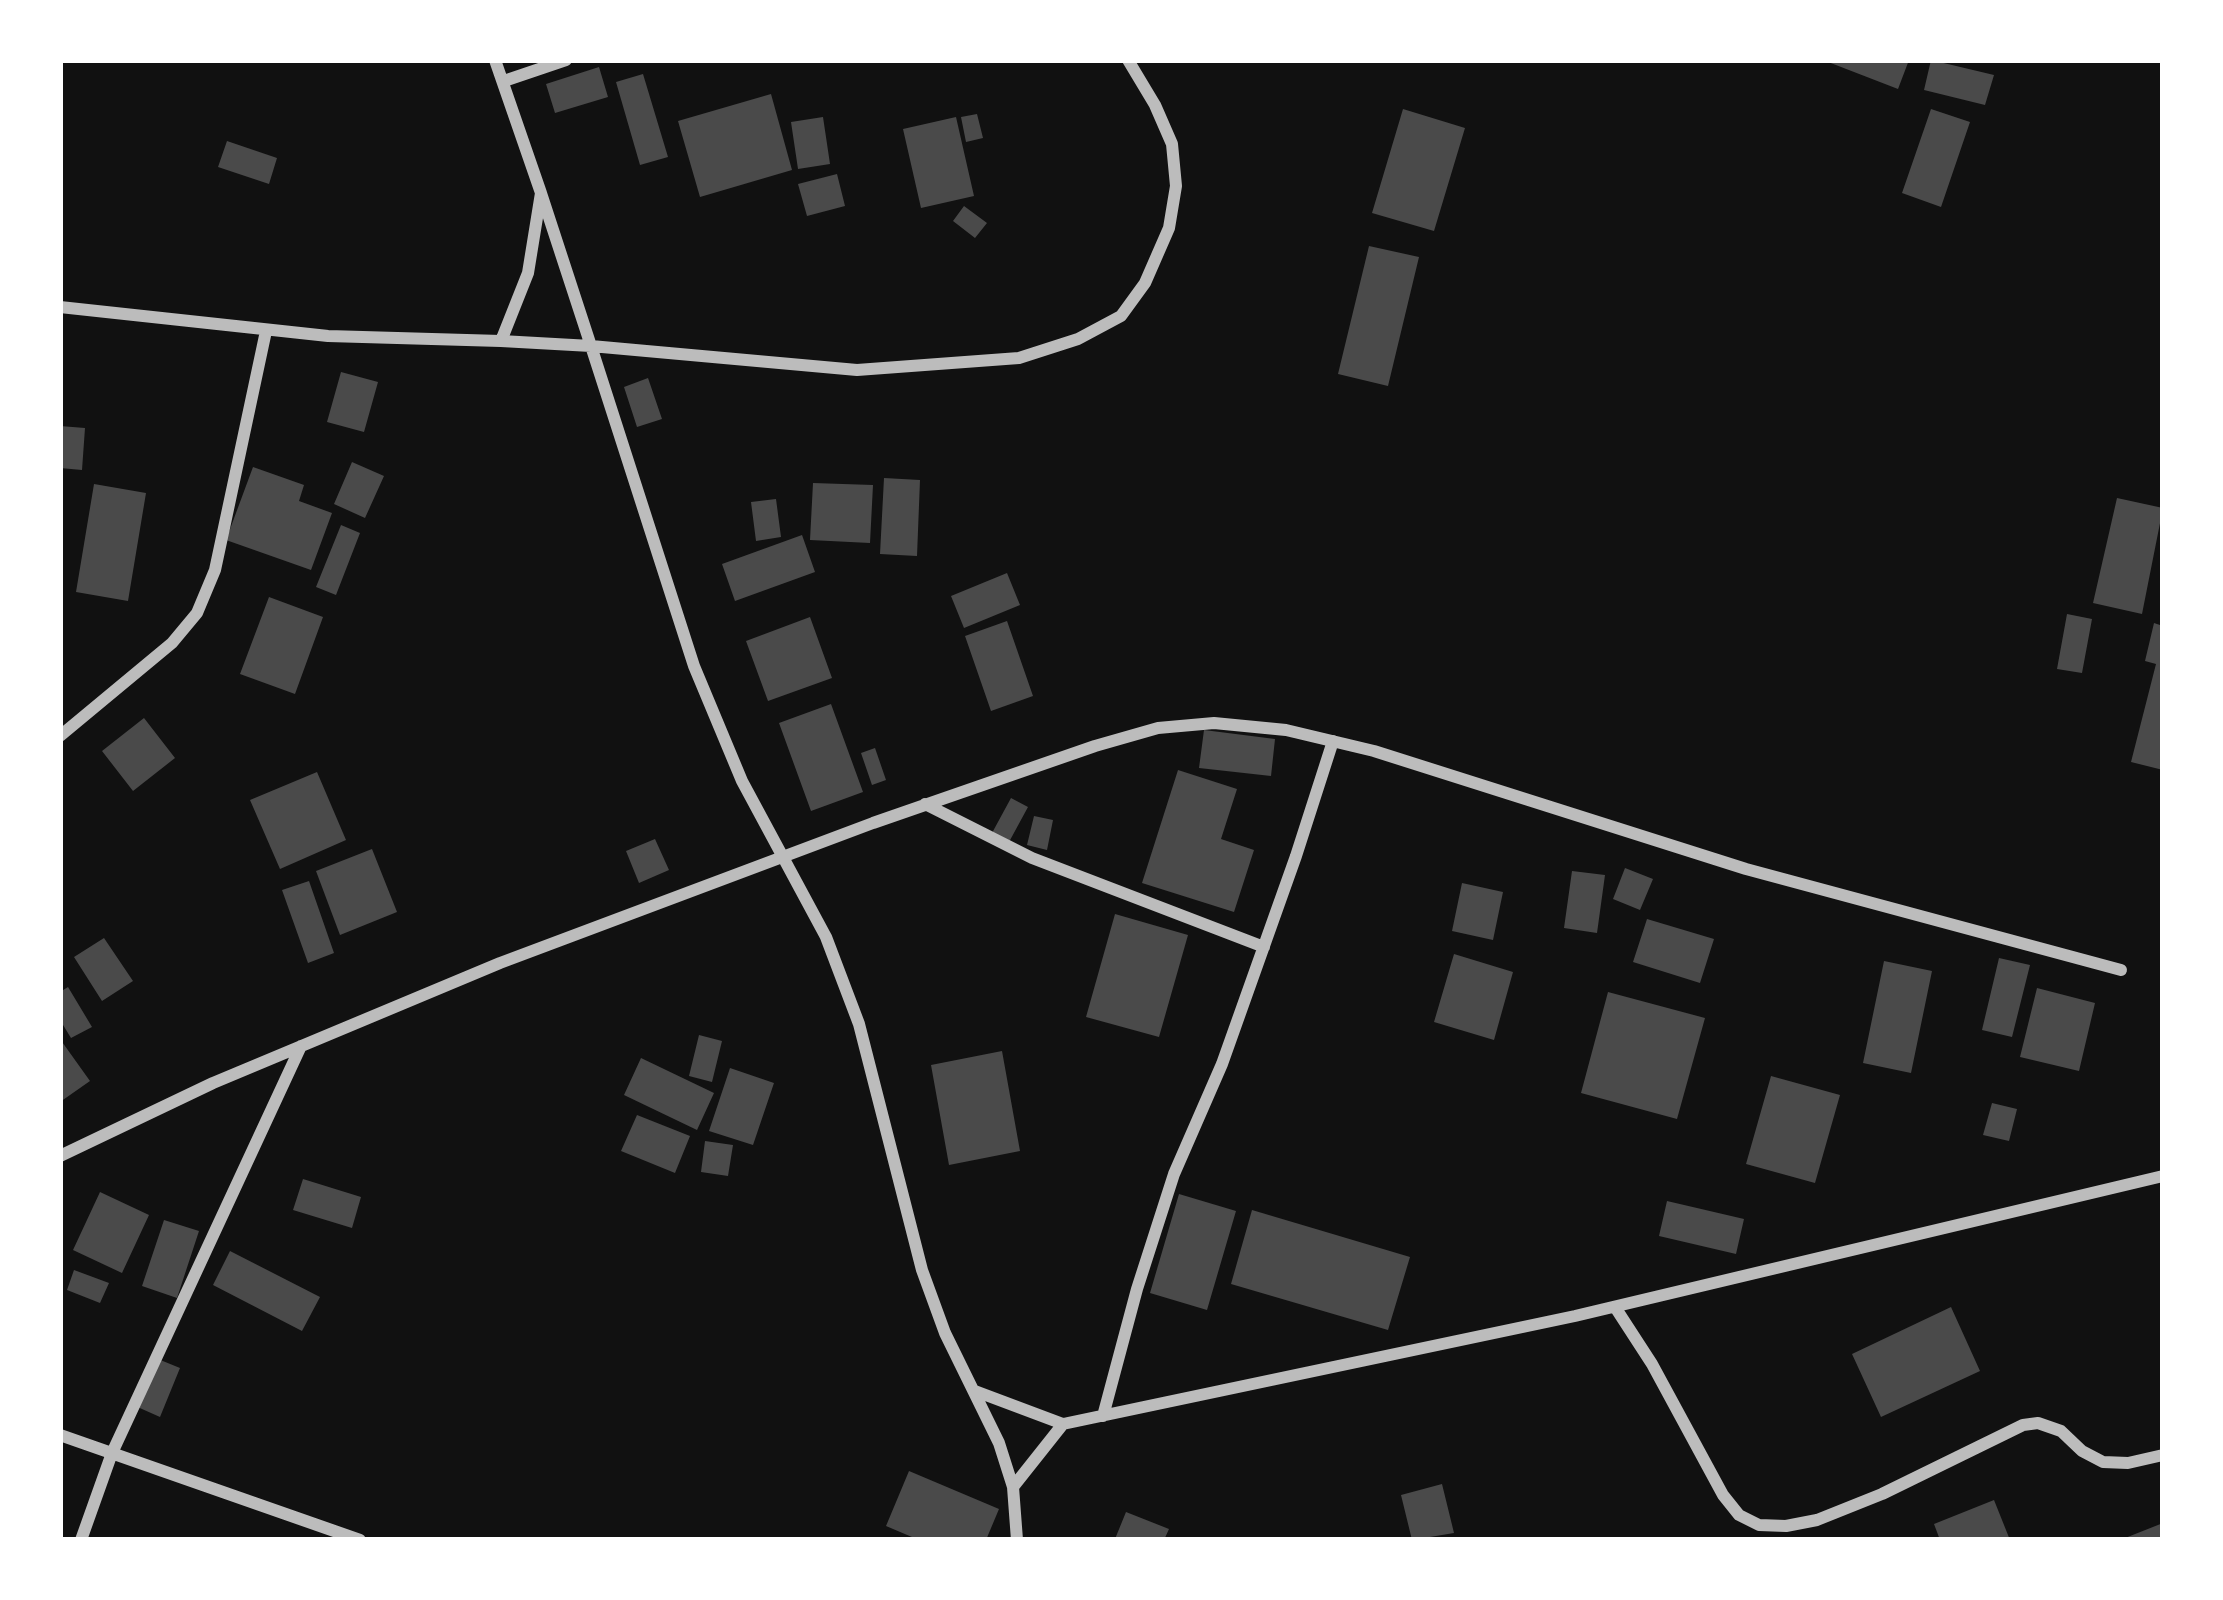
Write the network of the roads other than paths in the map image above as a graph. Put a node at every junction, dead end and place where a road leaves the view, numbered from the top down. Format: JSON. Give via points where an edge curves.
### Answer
{"nodes":[{"id":1,"x":495,"y":60,"type":"edge"},
{"id":2,"x":566,"y":60,"type":"edge"},
{"id":3,"x":1128,"y":60,"type":"edge"},
{"id":4,"x":504,"y":81,"type":"junction"},
{"id":5,"x":541,"y":193,"type":"junction"},
{"id":6,"x":60,"y":307,"type":"edge"},
{"id":7,"x":266,"y":331,"type":"junction"},
{"id":8,"x":501,"y":340,"type":"junction"},
{"id":9,"x":592,"y":346,"type":"junction"},
{"id":10,"x":60,"y":736,"type":"edge"},
{"id":11,"x":1333,"y":741,"type":"junction"},
{"id":12,"x":925,"y":804,"type":"junction"},
{"id":13,"x":784,"y":859,"type":"junction"},
{"id":14,"x":1264,"y":947,"type":"junction"},
{"id":15,"x":2121,"y":970,"type":"dead end"},
{"id":16,"x":301,"y":1046,"type":"junction"},
{"id":17,"x":60,"y":1156,"type":"edge"},
{"id":18,"x":2163,"y":1176,"type":"edge"},
{"id":19,"x":1615,"y":1306,"type":"junction"},
{"id":20,"x":975,"y":1391,"type":"junction"},
{"id":21,"x":1103,"y":1416,"type":"junction"},
{"id":22,"x":1064,"y":1424,"type":"junction"},
{"id":23,"x":60,"y":1435,"type":"edge"},
{"id":24,"x":112,"y":1453,"type":"junction"},
{"id":25,"x":2163,"y":1455,"type":"edge"},
{"id":26,"x":1013,"y":1487,"type":"junction"},
{"id":27,"x":81,"y":1540,"type":"edge"},
{"id":28,"x":360,"y":1540,"type":"edge"},
{"id":29,"x":1017,"y":1540,"type":"edge"}],
"edges":[{"from":1,"to":4,"type":"street"},
{"from":2,"to":4,"type":"street"},
{"from":3,"to":9,"type":"street","via":[[1172,144],[1176,186],[1145,283],[1107,324],[1019,358],[932,368],[857,370]]},
{"from":4,"to":5,"type":"street"},
{"from":5,"to":8,"type":"street","via":[[528,273]]},
{"from":5,"to":9,"type":"street"},
{"from":6,"to":7,"type":"street"},
{"from":7,"to":8,"type":"street"},
{"from":7,"to":10,"type":"street","via":[[215,570],[197,613]]},
{"from":8,"to":9,"type":"street"},
{"from":9,"to":13,"type":"street","via":[[694,666]]},
{"from":11,"to":12,"type":"street","via":[[1214,723],[1158,728]]},
{"from":11,"to":14,"type":"street"},
{"from":11,"to":15,"type":"street","via":[[1746,868]]},
{"from":12,"to":13,"type":"street"},
{"from":12,"to":14,"type":"street","via":[[1032,858]]},
{"from":13,"to":16,"type":"street"},
{"from":13,"to":20,"type":"street","via":[[859,1024],[922,1270]]},
{"from":14,"to":21,"type":"street","via":[[1174,1174]]},
{"from":16,"to":17,"type":"street"},
{"from":16,"to":24,"type":"street"},
{"from":18,"to":19,"type":"street"},
{"from":19,"to":21,"type":"street"},
{"from":19,"to":25,"type":"street","via":[[1723,1495],[1759,1525],[1817,1520],[2023,1425],[2061,1431],[2104,1462]]},
{"from":20,"to":22,"type":"street"},
{"from":20,"to":26,"type":"street"},
{"from":21,"to":22,"type":"street"},
{"from":22,"to":26,"type":"street"},
{"from":23,"to":24,"type":"street"},
{"from":24,"to":27,"type":"street"},
{"from":24,"to":28,"type":"street"},
{"from":26,"to":29,"type":"street"}]}
